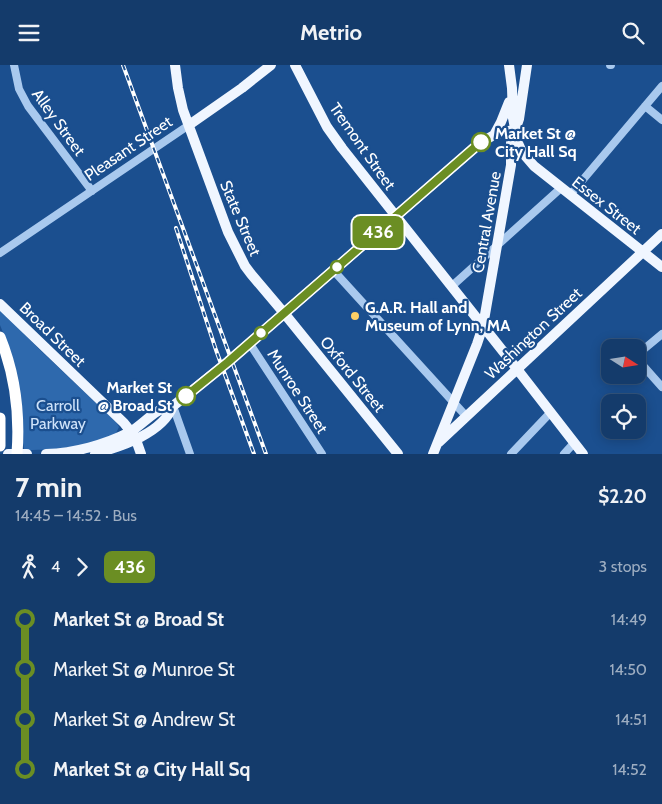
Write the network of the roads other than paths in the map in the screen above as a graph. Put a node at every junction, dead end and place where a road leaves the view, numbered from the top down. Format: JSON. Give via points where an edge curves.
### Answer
{"nodes":[{"id":1,"x":14,"y":65,"type":"edge"},
{"id":2,"x":175,"y":65,"type":"edge"},
{"id":3,"x":271,"y":65,"type":"edge"},
{"id":4,"x":295,"y":65,"type":"edge"},
{"id":5,"x":527,"y":65,"type":"edge"},
{"id":6,"x":534,"y":65,"type":"edge"},
{"id":7,"x":509,"y":67,"type":"edge"},
{"id":8,"x":662,"y":86,"type":"edge"},
{"id":9,"x":512,"y":88,"type":"junction"},
{"id":10,"x":524,"y":88,"type":"junction"},
{"id":11,"x":645,"y":107,"type":"junction"},
{"id":12,"x":662,"y":120,"type":"edge"},
{"id":13,"x":188,"y":125,"type":"junction"},
{"id":14,"x":516,"y":129,"type":"junction"},
{"id":15,"x":494,"y":135,"type":"junction"},
{"id":16,"x":511,"y":165,"type":"junction"},
{"id":17,"x":534,"y":166,"type":"junction"},
{"id":18,"x":561,"y":188,"type":"junction"},
{"id":19,"x":92,"y":191,"type":"junction"},
{"id":20,"x":570,"y":195,"type":"junction"},
{"id":21,"x":396,"y":216,"type":"junction"},
{"id":22,"x":662,"y":234,"type":"edge"},
{"id":23,"x":497,"y":245,"type":"junction"},
{"id":24,"x":642,"y":251,"type":"junction"},
{"id":25,"x":0,"y":253,"type":"edge"},
{"id":26,"x":662,"y":267,"type":"edge"},
{"id":27,"x":333,"y":271,"type":"junction"},
{"id":28,"x":452,"y":286,"type":"junction"},
{"id":29,"x":0,"y":304,"type":"edge"},
{"id":30,"x":284,"y":313,"type":"junction"},
{"id":31,"x":483,"y":326,"type":"junction"},
{"id":32,"x":662,"y":335,"type":"edge"},
{"id":33,"x":0,"y":337,"type":"edge"},
{"id":34,"x":250,"y":344,"type":"junction"},
{"id":35,"x":646,"y":348,"type":"edge"},
{"id":36,"x":517,"y":369,"type":"junction"},
{"id":37,"x":646,"y":369,"type":"edge"},
{"id":38,"x":662,"y":387,"type":"edge"},
{"id":39,"x":453,"y":402,"type":"junction"},
{"id":40,"x":173,"y":406,"type":"junction"},
{"id":41,"x":550,"y":413,"type":"junction"},
{"id":42,"x":466,"y":416,"type":"junction"},
{"id":43,"x":0,"y":419,"type":"edge"},
{"id":44,"x":134,"y":435,"type":"junction"},
{"id":45,"x":118,"y":441,"type":"junction"},
{"id":46,"x":574,"y":443,"type":"junction"},
{"id":47,"x":0,"y":446,"type":"edge"},
{"id":48,"x":435,"y":449,"type":"edge"},
{"id":49,"x":19,"y":454,"type":"edge"},
{"id":50,"x":32,"y":454,"type":"edge"},
{"id":51,"x":40,"y":454,"type":"edge"},
{"id":52,"x":46,"y":454,"type":"edge"},
{"id":53,"x":96,"y":454,"type":"edge"},
{"id":54,"x":142,"y":454,"type":"edge"},
{"id":55,"x":190,"y":454,"type":"edge"},
{"id":56,"x":322,"y":454,"type":"edge"},
{"id":57,"x":398,"y":454,"type":"edge"},
{"id":58,"x":426,"y":454,"type":"edge"},
{"id":59,"x":510,"y":454,"type":"edge"},
{"id":60,"x":564,"y":454,"type":"edge"},
{"id":61,"x":583,"y":454,"type":"edge"}],
"edges":[{"from":1,"to":19,"type":"street","name":"Alley Street","via":[[19,89],[28,106]]},
{"from":2,"to":13,"type":"main road","name":"State Street"},
{"from":3,"to":13,"type":"main road","name":"Pleasant Street"},
{"from":4,"to":21,"type":"main road","name":"Tremont Street","via":[[327,127]]},
{"from":5,"to":10,"type":"main road"},
{"from":6,"to":10,"type":"main road"},
{"from":7,"to":9,"type":"main road"},
{"from":8,"to":11,"type":"street"},
{"from":9,"to":14,"type":"main road","via":[[512,118]]},
{"from":9,"to":15,"type":"main road","via":[[507,110]]},
{"from":10,"to":14,"type":"main road","name":"Central Avenue"},
{"from":11,"to":12,"type":"street"},
{"from":11,"to":20,"type":"street"},
{"from":13,"to":19,"type":"street","name":"Pleasant Street"},
{"from":13,"to":30,"type":"main road","name":"State Street","via":[[234,244],[251,275]]},
{"from":14,"to":15,"type":"main road"},
{"from":14,"to":16,"type":"main road","name":"Central Avenue","via":[[511,143]]},
{"from":14,"to":17,"type":"main road","name":"Essex Street","via":[[520,149]]},
{"from":15,"to":21,"type":"main road","via":[[480,143]]},
{"from":16,"to":17,"type":"main road","via":[[518,160]]},
{"from":16,"to":23,"type":"main road","name":"Central Avenue"},
{"from":17,"to":18,"type":"main road","name":"Essex Street"},
{"from":18,"to":20,"type":"main road","name":"Essex Street"},
{"from":18,"to":23,"type":"street"},
{"from":19,"to":25,"type":"street","name":"Pleasant Street"},
{"from":20,"to":24,"type":"main road","name":"Essex Street"},
{"from":21,"to":27,"type":"main road"},
{"from":21,"to":28,"type":"main road","name":"Tremont Street"},
{"from":22,"to":24,"type":"main road","name":"Washington Street"},
{"from":23,"to":28,"type":"street"},
{"from":23,"to":31,"type":"main road","name":"Central Avenue"},
{"from":24,"to":26,"type":"main road","name":"Essex Street"},
{"from":24,"to":36,"type":"main road","name":"Washington Street"},
{"from":27,"to":30,"type":"main road"},
{"from":27,"to":39,"type":"street"},
{"from":28,"to":31,"type":"main road","name":"Tremont Street"},
{"from":29,"to":44,"type":"main road","name":"Broad Street"},
{"from":30,"to":34,"type":"main road"},
{"from":30,"to":57,"type":"main road","name":"Oxford Street"},
{"from":31,"to":36,"type":"main road","name":"Tremont Street"},
{"from":31,"to":39,"type":"main road","name":"Central Avenue"},
{"from":32,"to":35,"type":"street"},
{"from":33,"to":49,"type":"highway","via":[[15,395]]},
{"from":34,"to":40,"type":"main road"},
{"from":34,"to":56,"type":"street","name":"Munroe Street"},
{"from":36,"to":41,"type":"main road","name":"Tremont Street"},
{"from":36,"to":42,"type":"main road","name":"Washington Street"},
{"from":37,"to":38,"type":"street"},
{"from":39,"to":42,"type":"street"},
{"from":39,"to":48,"type":"main road","name":"Central Avenue"},
{"from":40,"to":44,"type":"main road","via":[[169,415],[147,433]]},
{"from":40,"to":55,"type":"street"},
{"from":41,"to":46,"type":"main road","name":"Tremont Street"},
{"from":41,"to":59,"type":"street"},
{"from":42,"to":48,"type":"main road","name":"Washington Street"},
{"from":43,"to":47,"type":"highway"},
{"from":44,"to":45,"type":"main road"},
{"from":44,"to":54,"type":"main road","name":"Broad Street"},
{"from":45,"to":52,"type":"main road"},
{"from":45,"to":53,"type":"main road"},
{"from":46,"to":60,"type":"street"},
{"from":46,"to":61,"type":"main road","name":"Tremont Street"},
{"from":48,"to":58,"type":"main road","name":"Washington Street"},
{"from":50,"to":51,"type":"main road"}]}
